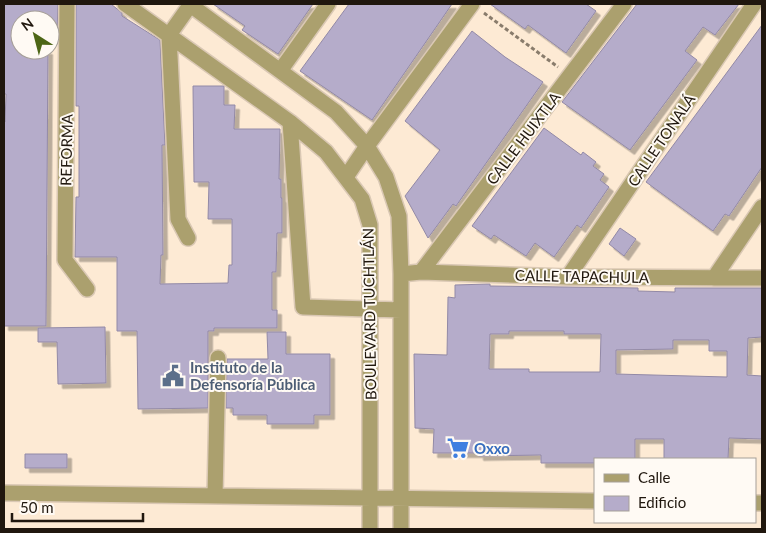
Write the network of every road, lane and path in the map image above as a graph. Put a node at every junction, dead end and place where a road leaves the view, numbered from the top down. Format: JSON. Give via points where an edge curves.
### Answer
{"nodes":[{"id":1,"x":67,"y":4,"type":"edge"},
{"id":2,"x":125,"y":4,"type":"edge"},
{"id":3,"x":190,"y":4,"type":"edge"},
{"id":4,"x":328,"y":4,"type":"edge"},
{"id":5,"x":624,"y":4,"type":"edge"},
{"id":6,"x":754,"y":4,"type":"edge"},
{"id":7,"x":476,"y":6,"type":"edge"},
{"id":8,"x":169,"y":35,"type":"junction"},
{"id":9,"x":280,"y":71,"type":"junction"},
{"id":10,"x":570,"y":76,"type":"junction"},
{"id":11,"x":290,"y":122,"type":"junction"},
{"id":12,"x":366,"y":146,"type":"junction"},
{"id":13,"x":346,"y":177,"type":"junction"},
{"id":14,"x":762,"y":207,"type":"edge"},
{"id":15,"x":188,"y":238,"type":"dead end"},
{"id":16,"x":421,"y":272,"type":"junction"},
{"id":17,"x":401,"y":274,"type":"junction"},
{"id":18,"x":568,"y":277,"type":"junction"},
{"id":19,"x":714,"y":278,"type":"junction"},
{"id":20,"x":762,"y":278,"type":"edge"},
{"id":21,"x":87,"y":289,"type":"dead end"},
{"id":22,"x":371,"y":309,"type":"junction"},
{"id":23,"x":401,"y":310,"type":"junction"},
{"id":24,"x":218,"y":358,"type":"dead end"},
{"id":25,"x":4,"y":493,"type":"edge"},
{"id":26,"x":215,"y":496,"type":"junction"},
{"id":27,"x":370,"y":498,"type":"junction"},
{"id":28,"x":400,"y":498,"type":"junction"},
{"id":29,"x":594,"y":501,"type":"edge"},
{"id":30,"x":370,"y":529,"type":"edge"},
{"id":31,"x":401,"y":529,"type":"edge"}],
"edges":[{"from":1,"to":21,"type":"street","name":"REFORMA","via":[[65,260]]},
{"from":2,"to":8,"type":"street","name":"BOULEVARD TUCHTLÁN"},
{"from":3,"to":8,"type":"street"},
{"from":3,"to":9,"type":"street","name":"BOULEVARD TUCHTLÁN"},
{"from":4,"to":9,"type":"street"},
{"from":5,"to":10,"type":"street","name":"CALLE HUIXTLA"},
{"from":6,"to":18,"type":"street","name":"CALLE TONALÁ"},
{"from":7,"to":10,"type":"path"},
{"from":7,"to":12,"type":"street"},
{"from":8,"to":11,"type":"street","name":"BOULEVARD TUCHTLÁN"},
{"from":8,"to":15,"type":"street","via":[[178,219]]},
{"from":9,"to":12,"type":"street","name":"BOULEVARD TUCHTLÁN","via":[[336,112]]},
{"from":10,"to":16,"type":"street","name":"CALLE HUIXTLA"},
{"from":11,"to":13,"type":"street","name":"BOULEVARD TUCHTLÁN","via":[[326,152]]},
{"from":11,"to":22,"type":"street","via":[[303,307]]},
{"from":12,"to":13,"type":"street"},
{"from":12,"to":17,"type":"street","name":"BOULEVARD TUCHTLÁN","via":[[386,177],[400,216]]},
{"from":13,"to":22,"type":"street","name":"BOULEVARD TUCHTLÁN","via":[[362,199],[370,225]]},
{"from":14,"to":19,"type":"street"},
{"from":16,"to":17,"type":"street","name":"CALLE TAPACHULA"},
{"from":16,"to":18,"type":"street","name":"CALLE TAPACHULA"},
{"from":17,"to":23,"type":"street","name":"BOULEVARD TUCHTLÁN"},
{"from":18,"to":19,"type":"street","name":"CALLE TAPACHULA"},
{"from":19,"to":20,"type":"street","name":"CALLE TAPACHULA"},
{"from":22,"to":23,"type":"street"},
{"from":22,"to":27,"type":"street","name":"BOULEVARD TUCHTLÁN"},
{"from":23,"to":28,"type":"street","name":"BOULEVARD TUCHTLÁN"},
{"from":24,"to":26,"type":"street"},
{"from":25,"to":26,"type":"street"},
{"from":26,"to":27,"type":"street"},
{"from":27,"to":28,"type":"street"},
{"from":27,"to":30,"type":"street","name":"BOULEVARD TUCHTLÁN"},
{"from":28,"to":29,"type":"street"},
{"from":28,"to":31,"type":"street","name":"BOULEVARD TUCHTLÁN"}]}
